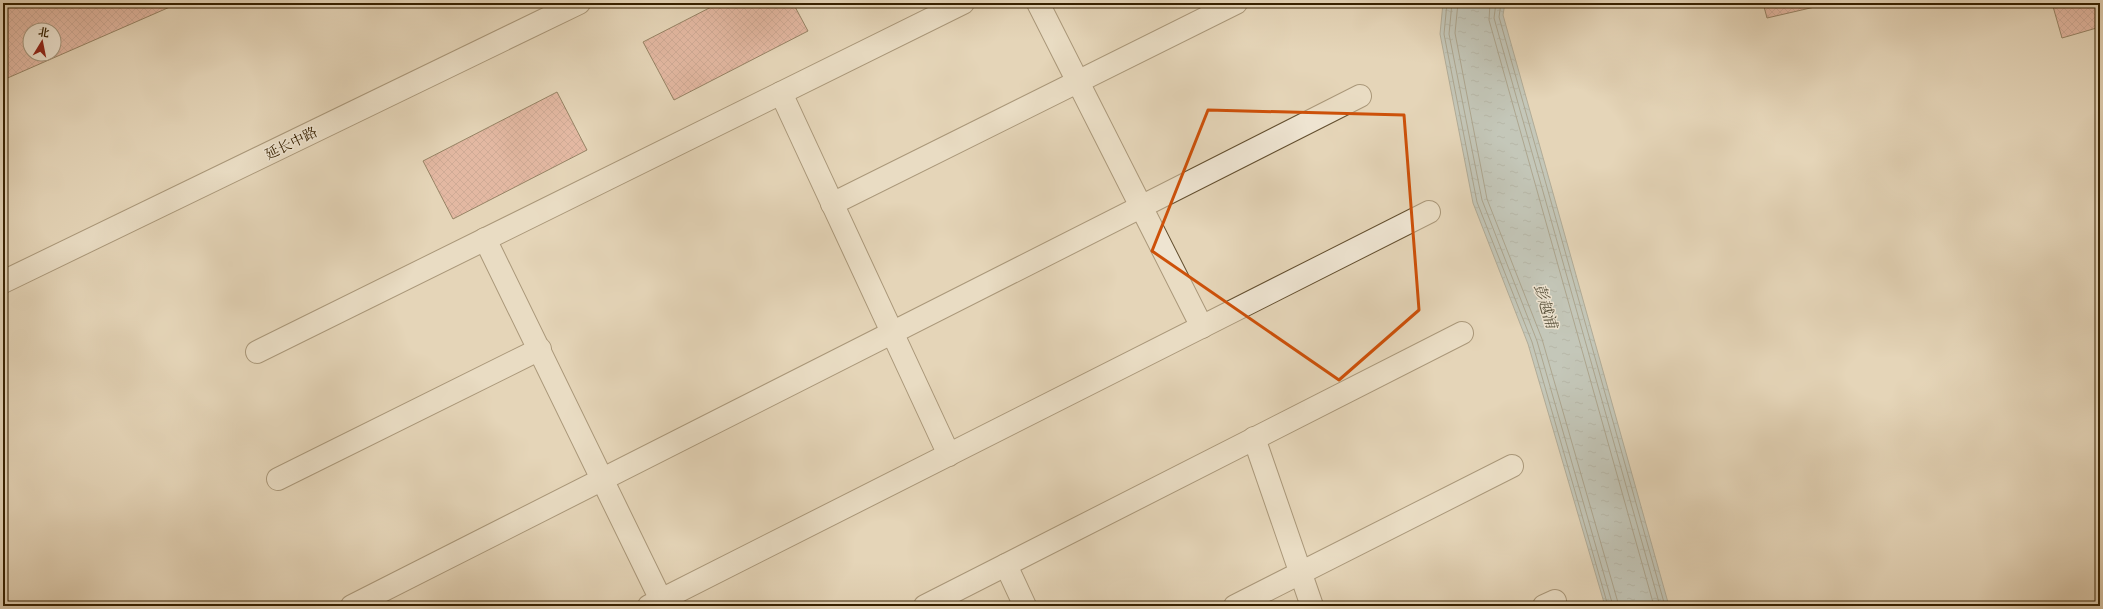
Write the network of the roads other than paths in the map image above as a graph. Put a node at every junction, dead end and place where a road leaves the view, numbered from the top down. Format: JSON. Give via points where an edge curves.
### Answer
{"nodes":[{"id":1,"x":579,"y":3,"type":"edge"},
{"id":2,"x":963,"y":3,"type":"edge"},
{"id":3,"x":1038,"y":3,"type":"edge"},
{"id":4,"x":1236,"y":3,"type":"edge"},
{"id":5,"x":1078,"y":82,"type":"junction"},
{"id":6,"x":781,"y":93,"type":"junction"},
{"id":7,"x":1360,"y":96,"type":"dead end"},
{"id":8,"x":832,"y":204,"type":"junction"},
{"id":9,"x":1141,"y":207,"type":"junction"},
{"id":10,"x":1429,"y":212,"type":"dead end"},
{"id":11,"x":485,"y":239,"type":"junction"},
{"id":12,"x":3,"y":282,"type":"edge"},
{"id":13,"x":1202,"y":327,"type":"junction"},
{"id":14,"x":892,"y":332,"type":"junction"},
{"id":15,"x":1462,"y":333,"type":"dead end"},
{"id":16,"x":540,"y":349,"type":"junction"},
{"id":17,"x":257,"y":352,"type":"dead end"},
{"id":18,"x":1254,"y":438,"type":"junction"},
{"id":19,"x":949,"y":455,"type":"junction"},
{"id":20,"x":1512,"y":466,"type":"dead end"},
{"id":21,"x":278,"y":479,"type":"dead end"},
{"id":22,"x":602,"y":479,"type":"junction"},
{"id":23,"x":1006,"y":565,"type":"junction"},
{"id":24,"x":1301,"y":573,"type":"junction"},
{"id":25,"x":655,"y":603,"type":"edge"},
{"id":26,"x":352,"y":606,"type":"edge"},
{"id":27,"x":925,"y":606,"type":"edge"},
{"id":28,"x":1026,"y":606,"type":"edge"},
{"id":29,"x":1235,"y":606,"type":"edge"},
{"id":30,"x":1312,"y":606,"type":"edge"}],
"edges":[{"from":1,"to":12,"type":"street","name":"延长中路"},
{"from":2,"to":6,"type":"street"},
{"from":3,"to":5,"type":"street"},
{"from":4,"to":5,"type":"street"},
{"from":5,"to":8,"type":"street"},
{"from":5,"to":9,"type":"street"},
{"from":6,"to":8,"type":"street"},
{"from":6,"to":11,"type":"street"},
{"from":7,"to":9,"type":"street"},
{"from":8,"to":14,"type":"street"},
{"from":9,"to":13,"type":"street"},
{"from":9,"to":14,"type":"street"},
{"from":10,"to":13,"type":"street"},
{"from":11,"to":16,"type":"street"},
{"from":11,"to":17,"type":"street"},
{"from":13,"to":19,"type":"street"},
{"from":14,"to":19,"type":"street"},
{"from":14,"to":22,"type":"street"},
{"from":15,"to":18,"type":"street"},
{"from":16,"to":21,"type":"street"},
{"from":16,"to":22,"type":"street"},
{"from":18,"to":23,"type":"street"},
{"from":18,"to":24,"type":"street"},
{"from":19,"to":25,"type":"street"},
{"from":20,"to":24,"type":"street"},
{"from":22,"to":25,"type":"street"},
{"from":22,"to":26,"type":"street"},
{"from":23,"to":27,"type":"street"},
{"from":23,"to":28,"type":"street"},
{"from":24,"to":29,"type":"street"},
{"from":24,"to":30,"type":"street"}]}
